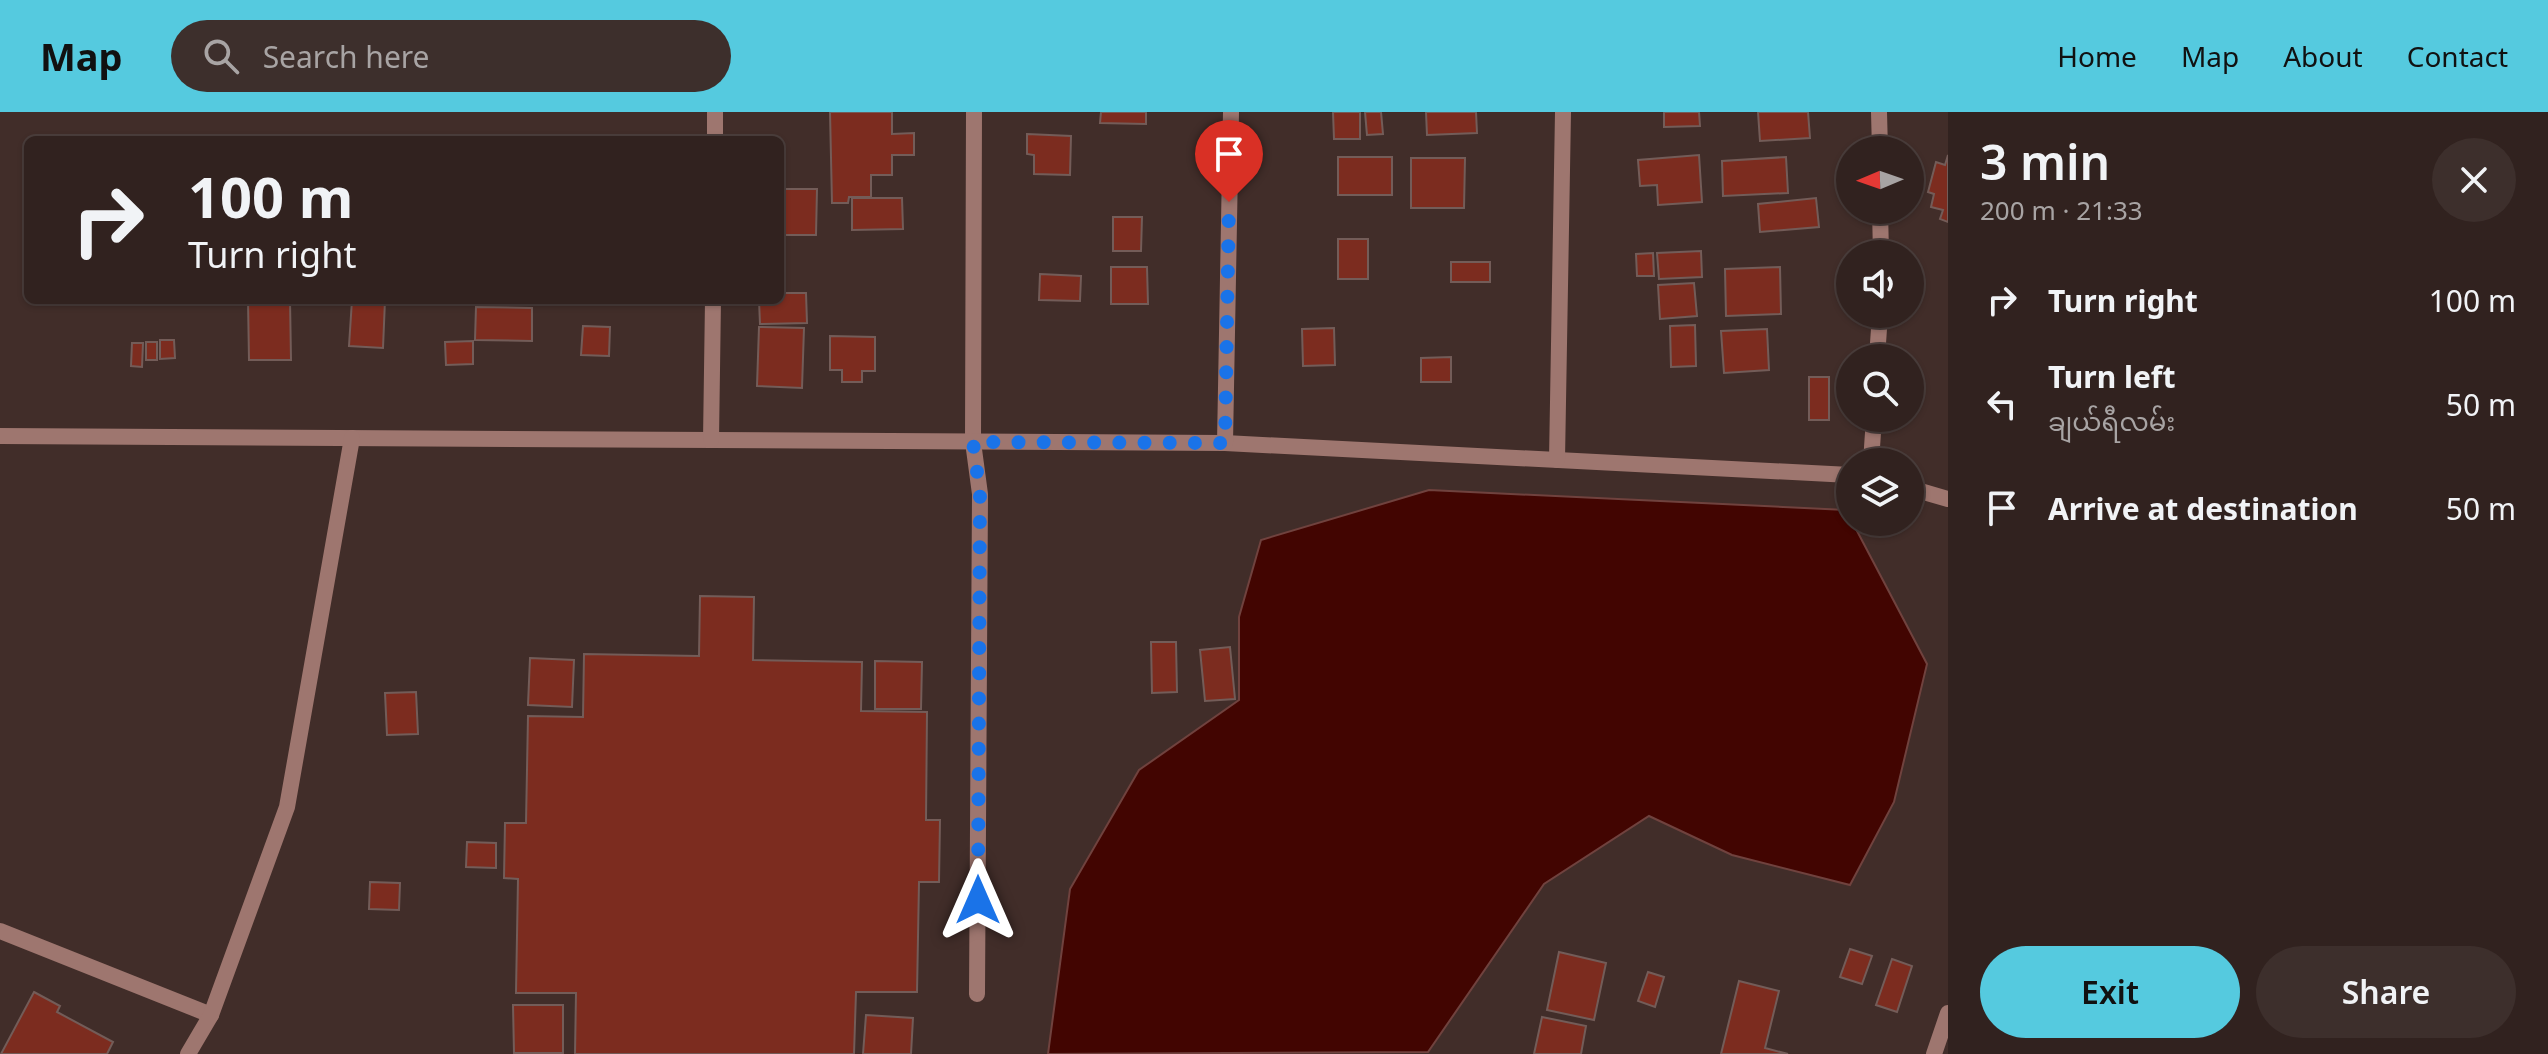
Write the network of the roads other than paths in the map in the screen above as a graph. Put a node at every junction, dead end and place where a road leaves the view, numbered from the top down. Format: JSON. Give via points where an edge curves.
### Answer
{"nodes":[{"id":1,"x":715,"y":112,"type":"edge"},
{"id":2,"x":974,"y":112,"type":"edge"},
{"id":3,"x":1231,"y":112,"type":"edge"},
{"id":4,"x":1563,"y":112,"type":"edge"},
{"id":5,"x":1879,"y":112,"type":"edge"},
{"id":6,"x":715,"y":136,"type":"edge"},
{"id":7,"x":1880,"y":136,"type":"edge"},
{"id":8,"x":713,"y":304,"type":"edge"},
{"id":9,"x":0,"y":436,"type":"edge"},
{"id":10,"x":352,"y":438,"type":"junction"},
{"id":11,"x":711,"y":440,"type":"junction"},
{"id":12,"x":973,"y":442,"type":"junction"},
{"id":13,"x":1225,"y":443,"type":"junction"},
{"id":14,"x":1557,"y":460,"type":"junction"},
{"id":15,"x":1836,"y":474,"type":"edge"},
{"id":16,"x":1924,"y":492,"type":"edge"},
{"id":17,"x":1948,"y":499,"type":"edge"},
{"id":18,"x":0,"y":931,"type":"edge"},
{"id":19,"x":977,"y":994,"type":"dead end"},
{"id":20,"x":1948,"y":1013,"type":"edge"},
{"id":21,"x":211,"y":1015,"type":"junction"},
{"id":22,"x":188,"y":1054,"type":"edge"},
{"id":23,"x":1934,"y":1054,"type":"edge"}],
"edges":[{"from":1,"to":6,"type":"street"},
{"from":2,"to":12,"type":"street"},
{"from":3,"to":13,"type":"street"},
{"from":4,"to":14,"type":"street"},
{"from":5,"to":7,"type":"street"},
{"from":8,"to":11,"type":"street"},
{"from":9,"to":10,"type":"street"},
{"from":10,"to":11,"type":"street"},
{"from":10,"to":21,"type":"street","via":[[287,807]]},
{"from":11,"to":12,"type":"street"},
{"from":12,"to":13,"type":"street"},
{"from":12,"to":19,"type":"street","via":[[980,494]]},
{"from":13,"to":14,"type":"street"},
{"from":14,"to":15,"type":"street"},
{"from":16,"to":17,"type":"street"},
{"from":18,"to":21,"type":"street"},
{"from":20,"to":23,"type":"street"},
{"from":21,"to":22,"type":"street"}]}
